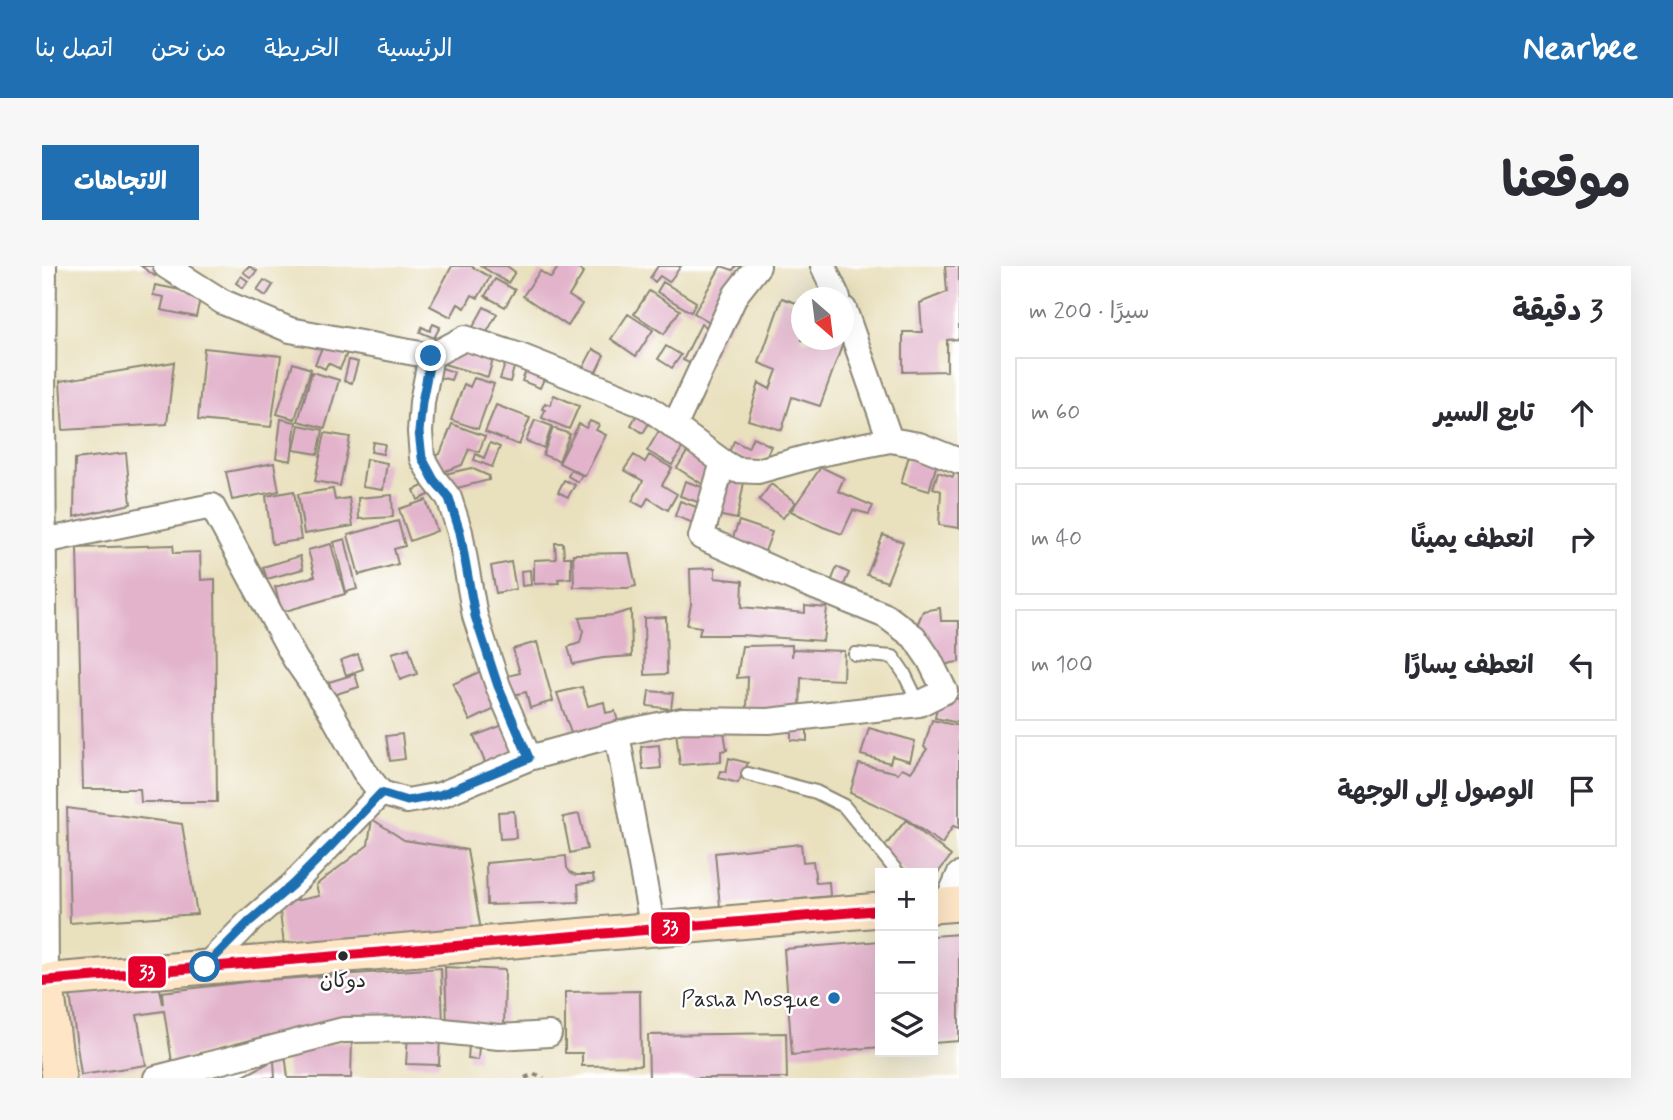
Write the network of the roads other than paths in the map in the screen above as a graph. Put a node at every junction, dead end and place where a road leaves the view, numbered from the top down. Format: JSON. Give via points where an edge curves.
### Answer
{"nodes":[{"id":1,"x":44,"y":266,"type":"edge"},
{"id":2,"x":166,"y":266,"type":"edge"},
{"id":3,"x":758,"y":266,"type":"edge"},
{"id":4,"x":823,"y":266,"type":"edge"},
{"id":5,"x":833,"y":287,"type":"edge"},
{"id":6,"x":854,"y":337,"type":"edge"},
{"id":7,"x":431,"y":356,"type":"junction"},
{"id":8,"x":42,"y":401,"type":"edge"},
{"id":9,"x":674,"y":427,"type":"junction"},
{"id":10,"x":890,"y":440,"type":"junction"},
{"id":11,"x":959,"y":461,"type":"edge"},
{"id":12,"x":723,"y":462,"type":"junction"},
{"id":13,"x":44,"y":541,"type":"junction"},
{"id":14,"x":855,"y":654,"type":"dead end"},
{"id":15,"x":952,"y":693,"type":"edge"},
{"id":16,"x":919,"y":704,"type":"junction"},
{"id":17,"x":617,"y":734,"type":"junction"},
{"id":18,"x":529,"y":758,"type":"junction"},
{"id":19,"x":748,"y":774,"type":"dead end"},
{"id":20,"x":381,"y":793,"type":"junction"},
{"id":21,"x":894,"y":868,"type":"edge"},
{"id":22,"x":875,"y":910,"type":"edge"},
{"id":23,"x":653,"y":930,"type":"junction"},
{"id":24,"x":205,"y":967,"type":"junction"},
{"id":25,"x":44,"y":981,"type":"edge"},
{"id":26,"x":549,"y":1034,"type":"dead end"},
{"id":27,"x":235,"y":1068,"type":"edge"},
{"id":28,"x":59,"y":1078,"type":"edge"},
{"id":29,"x":156,"y":1078,"type":"edge"}],
"edges":[{"from":1,"to":8,"type":"street"},
{"from":2,"to":7,"type":"street","via":[[223,302],[290,330]]},
{"from":3,"to":9,"type":"street","via":[[736,294]]},
{"from":4,"to":5,"type":"street"},
{"from":6,"to":10,"type":"street"},
{"from":7,"to":9,"type":"street","via":[[465,338],[646,406]]},
{"from":7,"to":18,"type":"street","via":[[419,432],[422,458],[449,498],[475,616]]},
{"from":8,"to":13,"type":"street"},
{"from":9,"to":12,"type":"street"},
{"from":10,"to":11,"type":"street","via":[[919,445]]},
{"from":10,"to":12,"type":"street","via":[[758,471],[736,470]]},
{"from":12,"to":15,"type":"street","via":[[701,537],[886,616],[914,637]]},
{"from":13,"to":20,"type":"street","via":[[212,506],[295,659]]},
{"from":13,"to":25,"type":"street"},
{"from":14,"to":16,"type":"lane","via":[[893,657]]},
{"from":15,"to":16,"type":"street"},
{"from":16,"to":17,"type":"street","via":[[769,721],[682,720]]},
{"from":17,"to":18,"type":"street"},
{"from":17,"to":23,"type":"street"},
{"from":18,"to":20,"type":"street","via":[[440,795],[407,801]]},
{"from":19,"to":21,"type":"lane","via":[[816,792],[844,806]]},
{"from":20,"to":24,"type":"street"},
{"from":22,"to":23,"type":"main road"},
{"from":23,"to":24,"type":"main road"},
{"from":24,"to":25,"type":"main road"},
{"from":25,"to":28,"type":"main road"},
{"from":26,"to":27,"type":"street","via":[[499,1037],[425,1029],[343,1030]]},
{"from":27,"to":29,"type":"street"}]}
